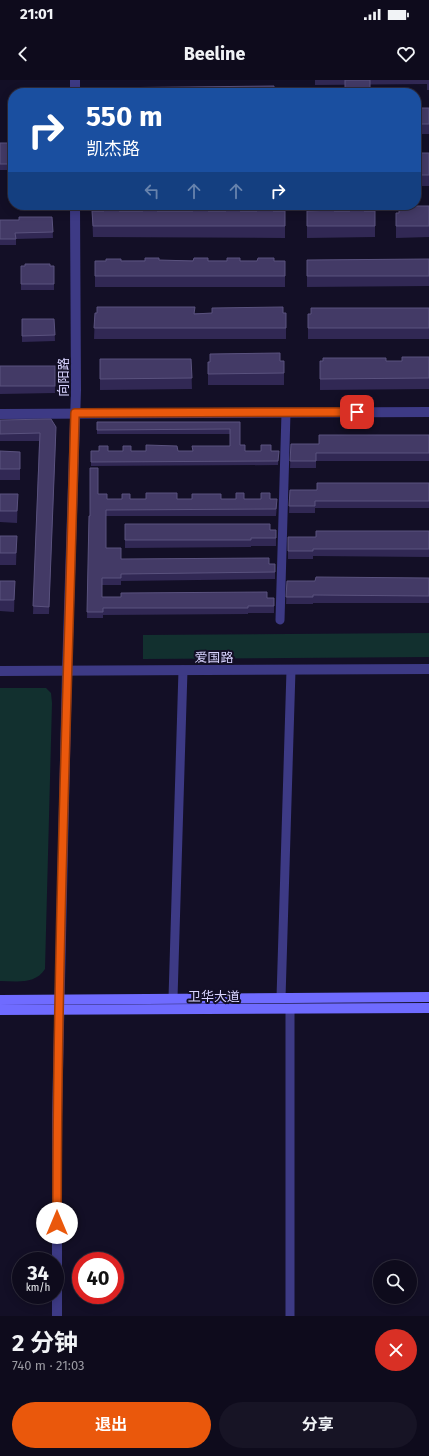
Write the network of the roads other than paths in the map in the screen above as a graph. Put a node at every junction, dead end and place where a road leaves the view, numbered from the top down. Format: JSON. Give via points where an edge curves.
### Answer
{"nodes":[{"id":1,"x":75,"y":210,"type":"edge"},
{"id":2,"x":429,"y":412,"type":"edge"},
{"id":3,"x":75,"y":413,"type":"junction"},
{"id":4,"x":286,"y":413,"type":"junction"},
{"id":5,"x":0,"y":414,"type":"edge"},
{"id":6,"x":280,"y":620,"type":"dead end"},
{"id":7,"x":429,"y":669,"type":"edge"},
{"id":8,"x":183,"y":670,"type":"junction"},
{"id":9,"x":291,"y":670,"type":"junction"},
{"id":10,"x":0,"y":671,"type":"edge"},
{"id":11,"x":67,"y":671,"type":"junction"},
{"id":12,"x":429,"y":997,"type":"edge"},
{"id":13,"x":173,"y":998,"type":"junction"},
{"id":14,"x":281,"y":998,"type":"junction"},
{"id":15,"x":59,"y":999,"type":"junction"},
{"id":16,"x":0,"y":1000,"type":"edge"},
{"id":17,"x":429,"y":1008,"type":"edge"},
{"id":18,"x":290,"y":1009,"type":"junction"},
{"id":19,"x":0,"y":1010,"type":"edge"},
{"id":20,"x":59,"y":1010,"type":"junction"},
{"id":21,"x":57,"y":1316,"type":"edge"},
{"id":22,"x":290,"y":1316,"type":"edge"}],
"edges":[{"from":1,"to":3,"type":"street","name":"向阳路"},
{"from":2,"to":4,"type":"street"},
{"from":3,"to":4,"type":"street"},
{"from":3,"to":5,"type":"street"},
{"from":3,"to":11,"type":"street","name":"向阳路"},
{"from":4,"to":6,"type":"street"},
{"from":7,"to":9,"type":"street","name":"爱国路"},
{"from":8,"to":9,"type":"street","name":"爱国路"},
{"from":8,"to":11,"type":"street","name":"爱国路"},
{"from":8,"to":13,"type":"street"},
{"from":9,"to":14,"type":"street"},
{"from":10,"to":11,"type":"street","name":"爱国路"},
{"from":11,"to":15,"type":"street","name":"向阳路"},
{"from":12,"to":14,"type":"main road","name":"卫华大道"},
{"from":13,"to":14,"type":"main road","name":"卫华大道"},
{"from":13,"to":15,"type":"main road","name":"卫华大道"},
{"from":15,"to":16,"type":"main road","name":"卫华大道"},
{"from":15,"to":20,"type":"street","name":"向阳路"},
{"from":17,"to":18,"type":"main road","name":"卫华大道"},
{"from":18,"to":20,"type":"main road","name":"卫华大道"},
{"from":18,"to":22,"type":"street"},
{"from":19,"to":20,"type":"main road","name":"卫华大道"},
{"from":20,"to":21,"type":"street","name":"向阳路"}]}
